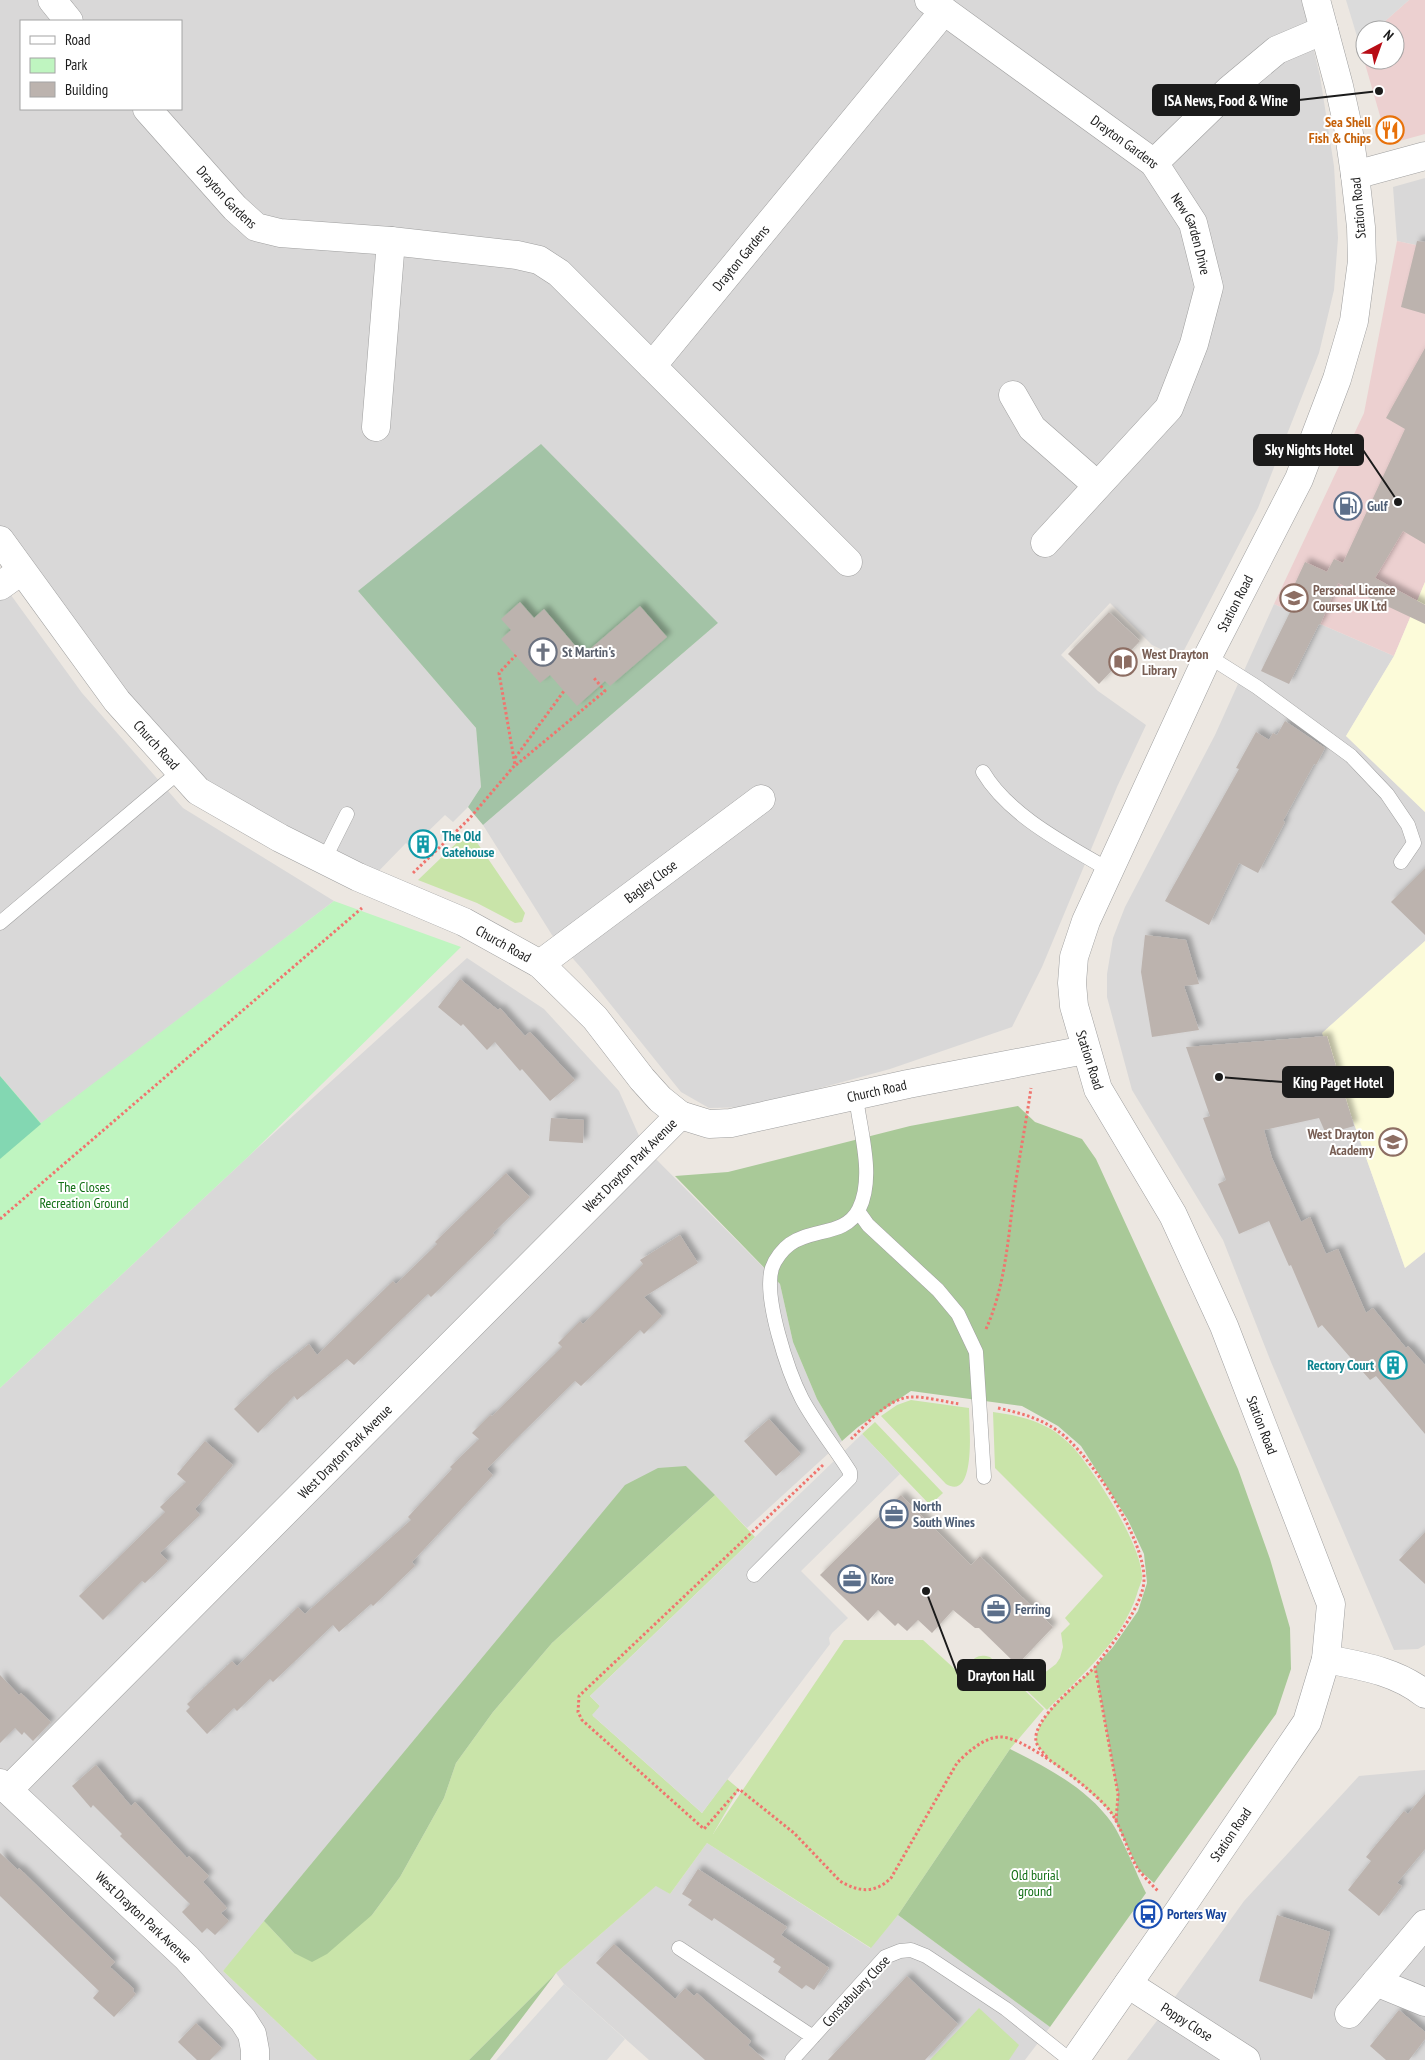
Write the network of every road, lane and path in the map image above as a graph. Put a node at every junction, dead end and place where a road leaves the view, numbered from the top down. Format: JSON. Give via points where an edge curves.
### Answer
{"nodes":[{"id":1,"x":52,"y":0,"type":"edge"},
{"id":2,"x":1316,"y":0,"type":"edge"},
{"id":3,"x":937,"y":5,"type":"edge"},
{"id":4,"x":69,"y":20,"type":"edge"},
{"id":5,"x":1324,"y":30,"type":"junction"},
{"id":6,"x":148,"y":110,"type":"edge"},
{"id":7,"x":1425,"y":156,"type":"edge"},
{"id":8,"x":1154,"y":163,"type":"junction"},
{"id":9,"x":1355,"y":176,"type":"junction"},
{"id":10,"x":391,"y":241,"type":"junction"},
{"id":11,"x":652,"y":366,"type":"junction"},
{"id":12,"x":1013,"y":395,"type":"dead end"},
{"id":13,"x":376,"y":427,"type":"dead end"},
{"id":14,"x":1098,"y":485,"type":"junction"},
{"id":15,"x":0,"y":540,"type":"edge"},
{"id":16,"x":1045,"y":543,"type":"dead end"},
{"id":17,"x":848,"y":562,"type":"dead end"},
{"id":18,"x":10,"y":579,"type":"edge"},
{"id":19,"x":516,"y":655,"type":"dead end"},
{"id":20,"x":1208,"y":656,"type":"junction"},
{"id":21,"x":594,"y":678,"type":"dead end"},
{"id":22,"x":564,"y":691,"type":"dead end"},
{"id":23,"x":514,"y":758,"type":"junction"},
{"id":24,"x":515,"y":765,"type":"junction"},
{"id":25,"x":180,"y":771,"type":"junction"},
{"id":26,"x":983,"y":772,"type":"dead end"},
{"id":27,"x":761,"y":799,"type":"dead end"},
{"id":28,"x":346,"y":814,"type":"dead end"},
{"id":29,"x":324,"y":860,"type":"junction"},
{"id":30,"x":1400,"y":862,"type":"dead end"},
{"id":31,"x":1109,"y":870,"type":"junction"},
{"id":32,"x":389,"y":890,"type":"junction"},
{"id":33,"x":0,"y":924,"type":"edge"},
{"id":34,"x":540,"y":964,"type":"junction"},
{"id":35,"x":1085,"y":1050,"type":"junction"},
{"id":36,"x":1036,"y":1059,"type":"junction"},
{"id":37,"x":856,"y":1097,"type":"junction"},
{"id":38,"x":680,"y":1115,"type":"junction"},
{"id":39,"x":858,"y":1211,"type":"junction"},
{"id":40,"x":0,"y":1219,"type":"edge"},
{"id":41,"x":976,"y":1352,"type":"junction"},
{"id":42,"x":980,"y":1406,"type":"junction"},
{"id":43,"x":836,"y":1452,"type":"junction"},
{"id":44,"x":984,"y":1477,"type":"dead end"},
{"id":45,"x":754,"y":1575,"type":"dead end"},
{"id":46,"x":1326,"y":1659,"type":"junction"},
{"id":47,"x":1095,"y":1667,"type":"junction"},
{"id":48,"x":1422,"y":1684,"type":"edge"},
{"id":49,"x":1050,"y":1761,"type":"junction"},
{"id":50,"x":4,"y":1786,"type":"edge"},
{"id":51,"x":1116,"y":1822,"type":"junction"},
{"id":52,"x":1178,"y":1912,"type":"junction"},
{"id":53,"x":1425,"y":1924,"type":"edge"},
{"id":54,"x":679,"y":1948,"type":"dead end"},
{"id":55,"x":1376,"y":1982,"type":"junction"},
{"id":56,"x":1128,"y":1984,"type":"junction"},
{"id":57,"x":1425,"y":2002,"type":"edge"},
{"id":58,"x":1349,"y":2014,"type":"dead end"},
{"id":59,"x":813,"y":2037,"type":"junction"},
{"id":60,"x":255,"y":2060,"type":"edge"},
{"id":61,"x":792,"y":2060,"type":"edge"},
{"id":62,"x":1070,"y":2060,"type":"edge"},
{"id":63,"x":1075,"y":2060,"type":"edge"},
{"id":64,"x":1246,"y":2060,"type":"edge"}],
"edges":[{"from":1,"to":4,"type":"street"},
{"from":2,"to":5,"type":"street","name":"Station Road"},
{"from":3,"to":8,"type":"street","name":"Drayton Gardens"},
{"from":3,"to":11,"type":"street","name":"Drayton Gardens"},
{"from":5,"to":8,"type":"street","name":"Drayton Gardens","via":[[1277,50],[1228,90]]},
{"from":5,"to":9,"type":"street","name":"Station Road","via":[[1348,128]]},
{"from":6,"to":10,"type":"street","name":"Drayton Gardens","via":[[235,208],[256,227],[280,233]]},
{"from":7,"to":9,"type":"street"},
{"from":8,"to":14,"type":"street","name":"New Garden Drive","via":[[1193,223],[1208,287],[1194,344],[1169,408]]},
{"from":9,"to":20,"type":"street","name":"Station Road","via":[[1362,261],[1357,303],[1346,349],[1299,479]]},
{"from":10,"to":11,"type":"street","name":"Drayton Gardens","via":[[517,254],[539,260],[559,273]]},
{"from":10,"to":13,"type":"street"},
{"from":11,"to":17,"type":"street","name":"Drayton Gardens"},
{"from":12,"to":14,"type":"street","via":[[1032,428]]},
{"from":14,"to":16,"type":"street","name":"New Garden Drive"},
{"from":15,"to":18,"type":"street","name":"Church Road"},
{"from":18,"to":25,"type":"street","name":"Church Road"},
{"from":19,"to":23,"type":"path","via":[[499,673]]},
{"from":20,"to":30,"type":"lane","via":[[1257,687],[1351,756],[1387,794],[1408,825],[1414,843]]},
{"from":20,"to":31,"type":"street","name":"Station Road"},
{"from":21,"to":24,"type":"path","via":[[605,691]]},
{"from":22,"to":23,"type":"path"},
{"from":23,"to":24,"type":"path"},
{"from":24,"to":32,"type":"path","via":[[469,819]]},
{"from":25,"to":29,"type":"street","name":"Church Road","via":[[198,791]]},
{"from":25,"to":33,"type":"lane"},
{"from":26,"to":31,"type":"lane","via":[[1013,806],[1040,828]]},
{"from":27,"to":34,"type":"street","name":"Bagley Close"},
{"from":28,"to":29,"type":"lane"},
{"from":29,"to":32,"type":"street","name":"Church Road"},
{"from":31,"to":35,"type":"street","name":"Station Road","via":[[1074,957],[1074,1006]]},
{"from":32,"to":34,"type":"street","name":"Church Road","via":[[464,922]]},
{"from":32,"to":40,"type":"path"},
{"from":34,"to":38,"type":"street","name":"Church Road","via":[[595,1018],[660,1099]]},
{"from":35,"to":36,"type":"street","name":"Church Road"},
{"from":35,"to":46,"type":"street","name":"Station Road","via":[[1098,1089],[1172,1216],[1224,1326],[1332,1604]]},
{"from":36,"to":37,"type":"street","name":"Church Road"},
{"from":36,"to":41,"type":"path","via":[[1010,1238],[994,1311]]},
{"from":37,"to":38,"type":"street","name":"Church Road","via":[[731,1123],[709,1124]]},
{"from":37,"to":39,"type":"lane","via":[[867,1176],[865,1195]]},
{"from":38,"to":50,"type":"street","name":"West Drayton Park Avenue"},
{"from":39,"to":41,"type":"lane","via":[[868,1225],[938,1290],[958,1314]]},
{"from":39,"to":43,"type":"lane","via":[[842,1227],[789,1244],[775,1262],[771,1275],[782,1350],[802,1398]]},
{"from":41,"to":42,"type":"lane"},
{"from":42,"to":43,"type":"path","via":[[910,1397],[880,1412]]},
{"from":42,"to":44,"type":"lane"},
{"from":42,"to":47,"type":"path","via":[[1024,1414],[1058,1431],[1078,1448],[1127,1523],[1141,1556],[1144,1580],[1137,1606]]},
{"from":43,"to":45,"type":"lane","via":[[850,1472],[848,1481]]},
{"from":43,"to":49,"type":"path","via":[[579,1696],[578,1712],[582,1720],[704,1829],[739,1789],[794,1833],[840,1881],[862,1890],[876,1889],[890,1878],[957,1763],[976,1746],[1001,1737],[1018,1740]]},
{"from":46,"to":48,"type":"street","via":[[1390,1673]]},
{"from":46,"to":52,"type":"street","name":"Station Road","via":[[1308,1722]]},
{"from":47,"to":49,"type":"path","via":[[1040,1724],[1036,1743]]},
{"from":47,"to":51,"type":"path","via":[[1118,1794]]},
{"from":49,"to":51,"type":"path","via":[[1081,1784],[1110,1811]]},
{"from":50,"to":60,"type":"street","name":"West Drayton Park Avenue","via":[[187,1958],[243,2020],[252,2034]]},
{"from":51,"to":52,"type":"path","via":[[1138,1869]]},
{"from":52,"to":56,"type":"street","name":"Station Road"},
{"from":53,"to":55,"type":"street"},
{"from":54,"to":59,"type":"lane","name":"Constabulary Close"},
{"from":55,"to":57,"type":"street"},
{"from":55,"to":58,"type":"street"},
{"from":56,"to":63,"type":"street","name":"Station Road"},
{"from":56,"to":64,"type":"street","name":"Poppy Close"},
{"from":59,"to":61,"type":"lane","name":"Constabulary Close"},
{"from":59,"to":62,"type":"lane","name":"Constabulary Close","via":[[885,1957],[911,1950],[926,1956],[1006,2009]]}]}
